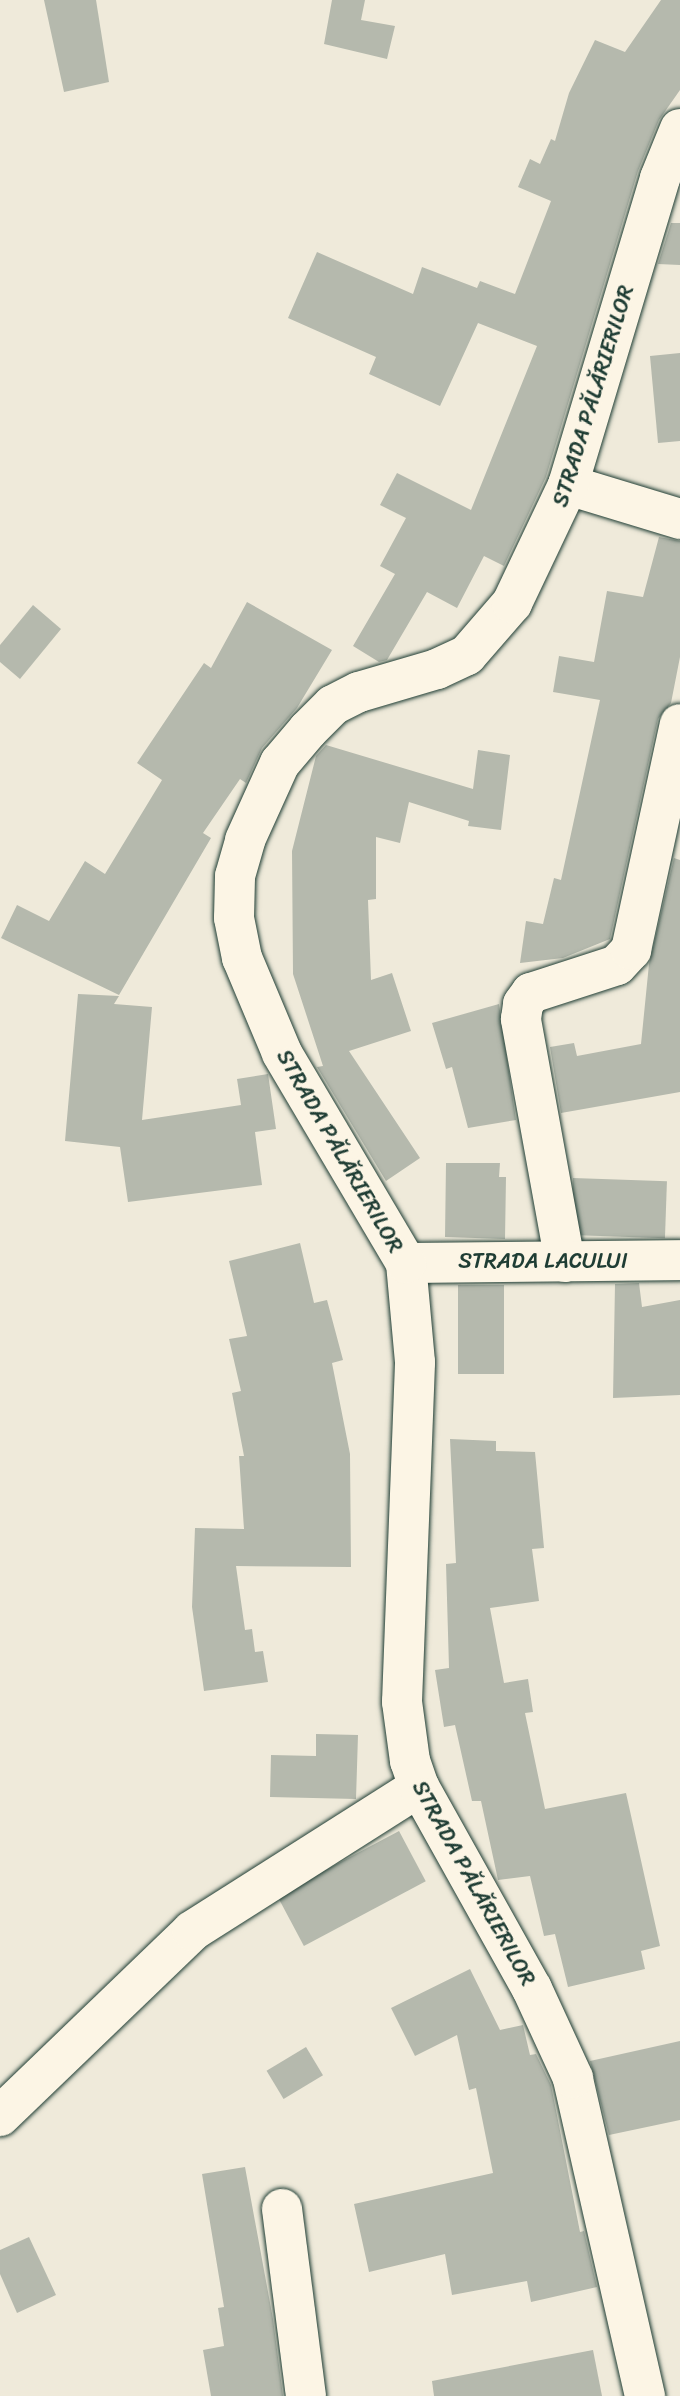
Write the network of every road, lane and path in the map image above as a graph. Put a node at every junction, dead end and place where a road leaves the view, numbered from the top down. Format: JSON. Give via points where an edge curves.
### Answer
{"nodes":[{"id":1,"x":680,"y":129,"type":"edge"},
{"id":2,"x":568,"y":485,"type":"junction"},
{"id":3,"x":680,"y":519,"type":"edge"},
{"id":4,"x":680,"y":724,"type":"edge"},
{"id":5,"x":680,"y":1260,"type":"edge"},
{"id":6,"x":565,"y":1262,"type":"junction"},
{"id":7,"x":406,"y":1263,"type":"junction"},
{"id":8,"x":419,"y":1787,"type":"junction"},
{"id":9,"x":0,"y":2116,"type":"edge"},
{"id":10,"x":282,"y":2209,"type":"dead end"},
{"id":11,"x":306,"y":2396,"type":"edge"},
{"id":12,"x":645,"y":2396,"type":"edge"}],
"edges":[{"from":1,"to":2,"type":"street","name":"STRADA PĂLĂRIERILOR","via":[[660,178]]},
{"from":2,"to":3,"type":"street"},
{"from":2,"to":7,"type":"street","name":"STRADA PĂLĂRIERILOR","via":[[538,554],[489,635],[467,655],[437,669],[346,698],[308,730],[280,763],[261,800],[235,876],[234,918],[242,958],[282,1053]]},
{"from":4,"to":6,"type":"street","via":[[631,950],[617,965],[531,993],[523,1004],[521,1019]]},
{"from":5,"to":6,"type":"street","name":"STRADA LACULUI"},
{"from":6,"to":7,"type":"street","name":"STRADA LACULUI"},
{"from":7,"to":8,"type":"street","name":"STRADA PĂLĂRIERILOR","via":[[415,1362],[402,1702]]},
{"from":8,"to":9,"type":"street","via":[[192,1931]]},
{"from":8,"to":12,"type":"street","name":"STRADA PĂLĂRIERILOR","via":[[532,1989],[573,2078]]},
{"from":10,"to":11,"type":"street"}]}
